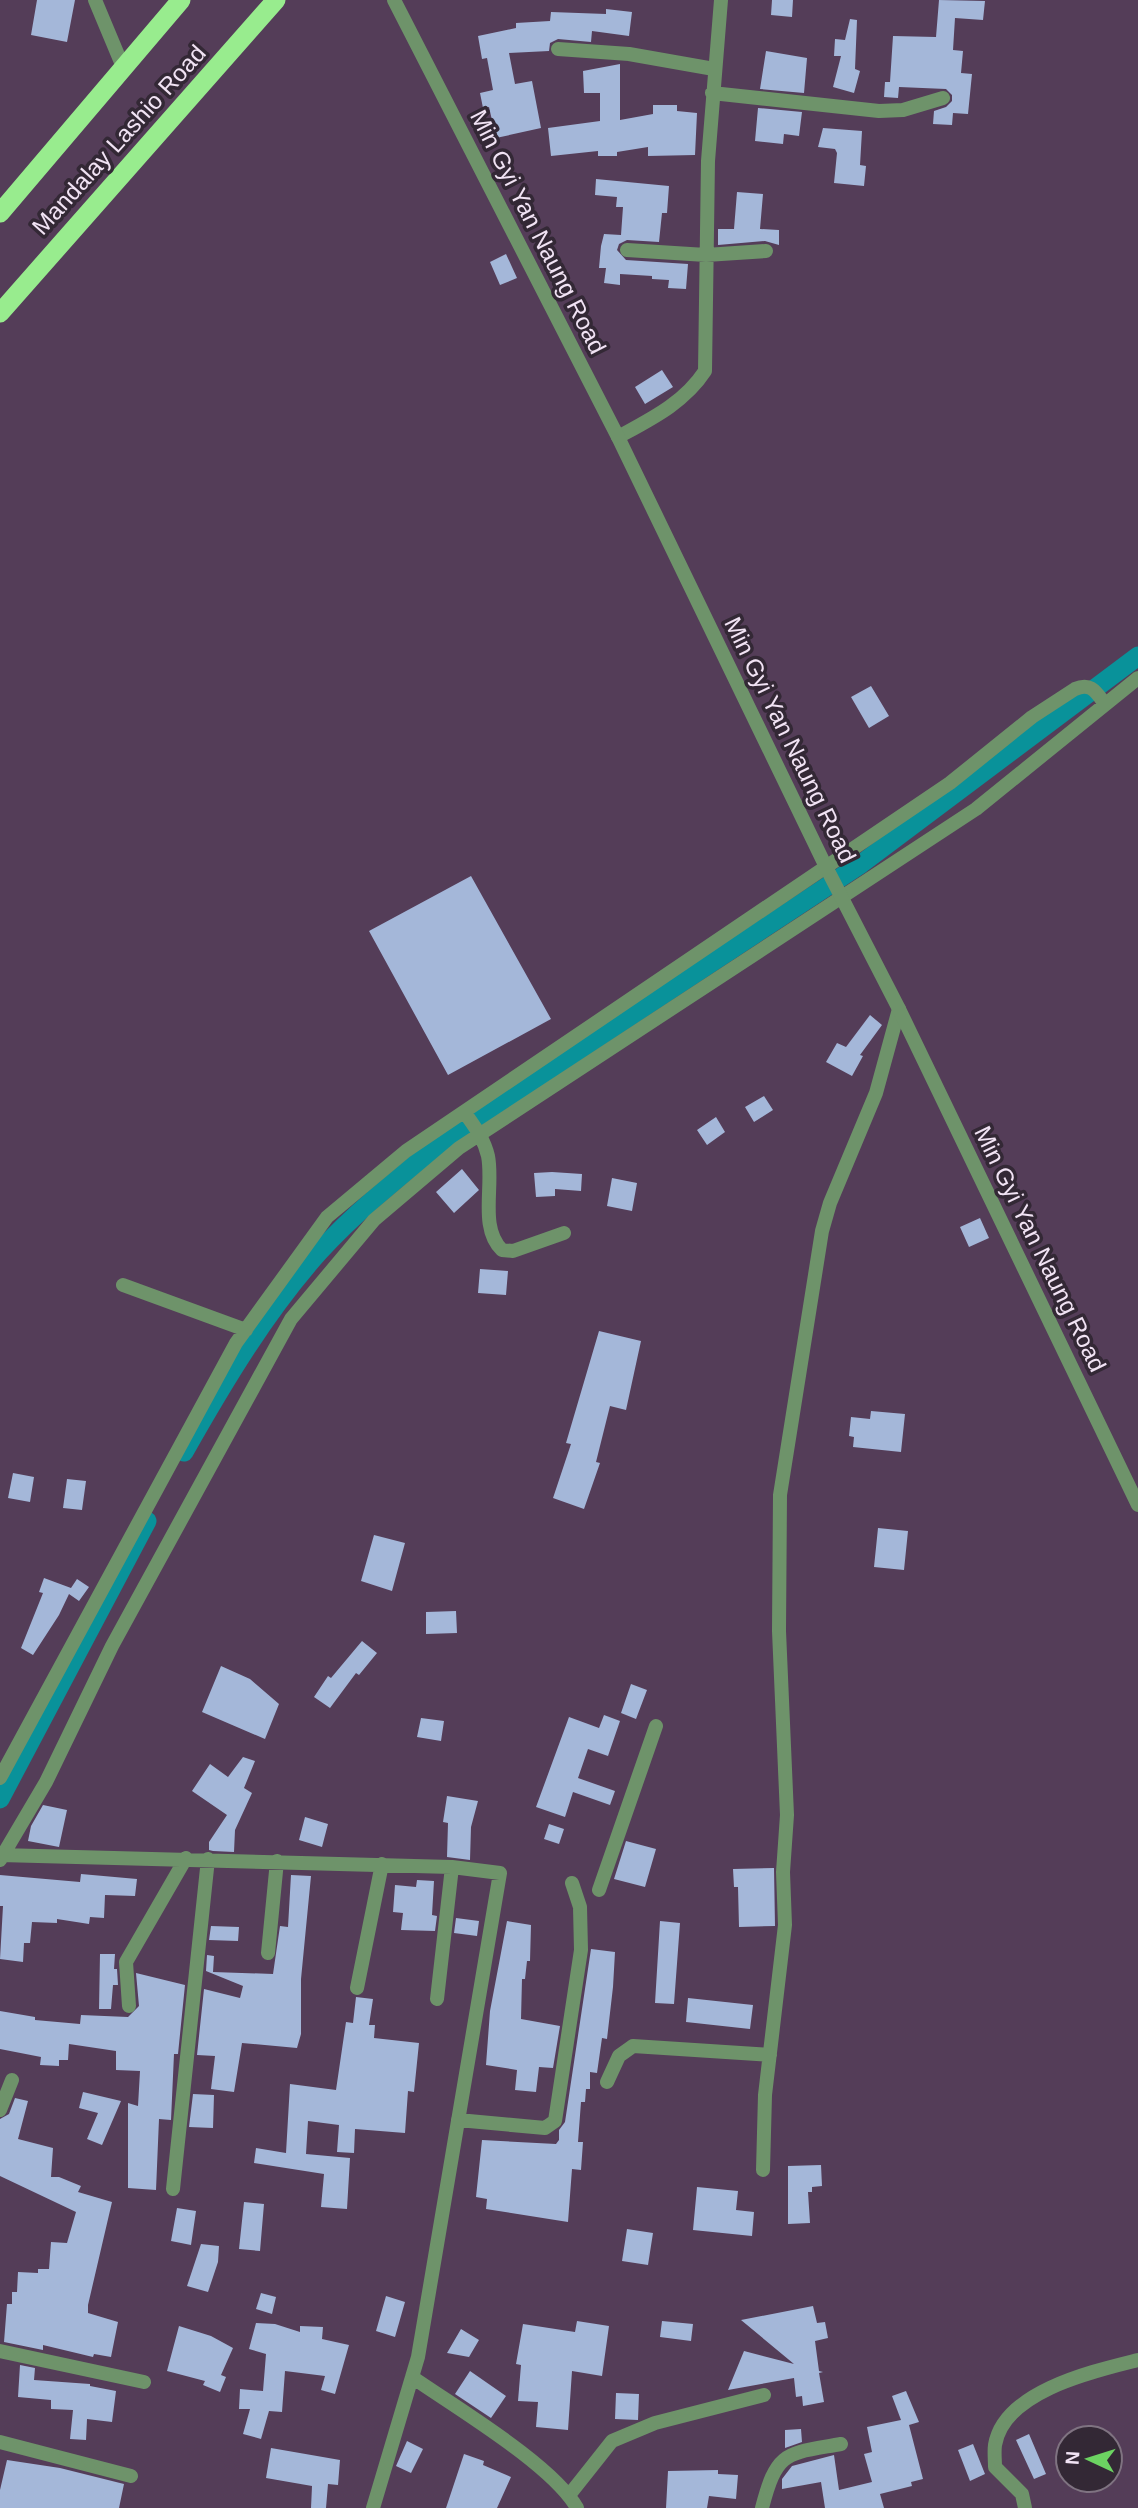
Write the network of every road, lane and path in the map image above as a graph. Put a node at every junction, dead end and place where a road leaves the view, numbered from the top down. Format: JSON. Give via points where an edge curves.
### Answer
{"nodes":[{"id":1,"x":95,"y":0,"type":"edge"},
{"id":2,"x":181,"y":0,"type":"edge"},
{"id":3,"x":276,"y":0,"type":"edge"},
{"id":4,"x":394,"y":0,"type":"edge"},
{"id":5,"x":721,"y":0,"type":"edge"},
{"id":6,"x":558,"y":49,"type":"dead end"},
{"id":7,"x":123,"y":67,"type":"junction"},
{"id":8,"x":714,"y":68,"type":"junction"},
{"id":9,"x":712,"y":93,"type":"junction"},
{"id":10,"x":943,"y":98,"type":"dead end"},
{"id":11,"x":0,"y":213,"type":"edge"},
{"id":12,"x":627,"y":250,"type":"dead end"},
{"id":13,"x":766,"y":251,"type":"dead end"},
{"id":14,"x":706,"y":255,"type":"junction"},
{"id":15,"x":0,"y":313,"type":"edge"},
{"id":16,"x":618,"y":437,"type":"junction"},
{"id":17,"x":1138,"y":678,"type":"edge"},
{"id":18,"x":1099,"y":696,"type":"junction"},
{"id":19,"x":828,"y":871,"type":"junction"},
{"id":20,"x":841,"y":895,"type":"junction"},
{"id":21,"x":899,"y":1009,"type":"junction"},
{"id":22,"x":473,"y":1125,"type":"junction"},
{"id":23,"x":564,"y":1233,"type":"dead end"},
{"id":24,"x":123,"y":1284,"type":"dead end"},
{"id":25,"x":246,"y":1330,"type":"junction"},
{"id":26,"x":1138,"y":1504,"type":"edge"},
{"id":27,"x":656,"y":1726,"type":"dead end"},
{"id":28,"x":0,"y":1778,"type":"edge"},
{"id":29,"x":1,"y":1857,"type":"edge"},
{"id":30,"x":187,"y":1858,"type":"junction"},
{"id":31,"x":208,"y":1859,"type":"junction"},
{"id":32,"x":277,"y":1861,"type":"junction"},
{"id":33,"x":382,"y":1864,"type":"junction"},
{"id":34,"x":452,"y":1867,"type":"junction"},
{"id":35,"x":572,"y":1883,"type":"dead end"},
{"id":36,"x":600,"y":1890,"type":"dead end"},
{"id":37,"x":268,"y":1952,"type":"dead end"},
{"id":38,"x":357,"y":1988,"type":"dead end"},
{"id":39,"x":436,"y":1999,"type":"dead end"},
{"id":40,"x":129,"y":2006,"type":"dead end"},
{"id":41,"x":770,"y":2055,"type":"junction"},
{"id":42,"x":12,"y":2080,"type":"dead end"},
{"id":43,"x":607,"y":2082,"type":"dead end"},
{"id":44,"x":0,"y":2110,"type":"edge"},
{"id":45,"x":458,"y":2120,"type":"junction"},
{"id":46,"x":763,"y":2170,"type":"dead end"},
{"id":47,"x":173,"y":2189,"type":"dead end"},
{"id":48,"x":0,"y":2351,"type":"edge"},
{"id":49,"x":1138,"y":2360,"type":"edge"},
{"id":50,"x":412,"y":2377,"type":"junction"},
{"id":51,"x":144,"y":2382,"type":"dead end"},
{"id":52,"x":764,"y":2395,"type":"dead end"},
{"id":53,"x":0,"y":2442,"type":"edge"},
{"id":54,"x":842,"y":2444,"type":"dead end"},
{"id":55,"x":131,"y":2476,"type":"dead end"},
{"id":56,"x":570,"y":2494,"type":"junction"},
{"id":57,"x":373,"y":2508,"type":"edge"},
{"id":58,"x":577,"y":2508,"type":"edge"},
{"id":59,"x":762,"y":2508,"type":"edge"},
{"id":60,"x":1025,"y":2508,"type":"edge"}],
"edges":[{"from":1,"to":7,"type":"street"},
{"from":2,"to":7,"type":"highway"},
{"from":3,"to":15,"type":"highway","name":"Mandalay Lashio Road"},
{"from":4,"to":16,"type":"street","name":"Min Gyi Yan Naung Road"},
{"from":5,"to":8,"type":"street"},
{"from":6,"to":8,"type":"street","via":[[629,54]]},
{"from":7,"to":11,"type":"highway"},
{"from":8,"to":9,"type":"street"},
{"from":9,"to":10,"type":"street","via":[[879,111],[903,110]]},
{"from":9,"to":14,"type":"street"},
{"from":12,"to":14,"type":"street"},
{"from":13,"to":14,"type":"street"},
{"from":14,"to":16,"type":"street","via":[[705,371],[694,388],[664,412]]},
{"from":16,"to":19,"type":"street","name":"Min Gyi Yan Naung Road"},
{"from":17,"to":18,"type":"street"},
{"from":18,"to":19,"type":"street","via":[[1083,685],[1075,689]]},
{"from":18,"to":20,"type":"street","via":[[976,809]]},
{"from":19,"to":20,"type":"street","name":"Min Gyi Yan Naung Road"},
{"from":19,"to":22,"type":"street","via":[[528,1067]]},
{"from":20,"to":21,"type":"street","name":"Min Gyi Yan Naung Road"},
{"from":20,"to":22,"type":"street"},
{"from":21,"to":26,"type":"street","name":"Min Gyi Yan Naung Road"},
{"from":21,"to":41,"type":"street","via":[[876,1093],[822,1231],[780,1495],[779,1617],[787,1815],[785,1925]]},
{"from":22,"to":23,"type":"street","via":[[488,1157],[494,1242],[502,1250],[513,1251]]},
{"from":22,"to":25,"type":"street","via":[[406,1151],[327,1217]]},
{"from":22,"to":29,"type":"street","via":[[459,1148],[374,1220],[291,1319],[112,1646],[46,1782]]},
{"from":24,"to":25,"type":"street"},
{"from":25,"to":28,"type":"street"},
{"from":27,"to":36,"type":"street"},
{"from":29,"to":30,"type":"street"},
{"from":30,"to":31,"type":"street"},
{"from":30,"to":40,"type":"street","via":[[125,1962]]},
{"from":31,"to":32,"type":"street"},
{"from":31,"to":47,"type":"street"},
{"from":32,"to":33,"type":"street"},
{"from":32,"to":37,"type":"street"},
{"from":33,"to":34,"type":"street"},
{"from":33,"to":38,"type":"street"},
{"from":34,"to":39,"type":"street"},
{"from":34,"to":45,"type":"street","via":[[500,1873]]},
{"from":35,"to":45,"type":"street","via":[[580,1907],[581,1950],[555,2121],[545,2128]]},
{"from":41,"to":43,"type":"street","via":[[634,2046],[619,2056]]},
{"from":41,"to":46,"type":"street"},
{"from":42,"to":44,"type":"street"},
{"from":45,"to":50,"type":"street"},
{"from":48,"to":51,"type":"street"},
{"from":49,"to":60,"type":"street","via":[[1069,2379],[1034,2396],[1005,2421],[995,2444],[995,2467],[1022,2494]]},
{"from":50,"to":56,"type":"street"},
{"from":50,"to":57,"type":"street"},
{"from":52,"to":56,"type":"street","via":[[655,2423],[612,2441]]},
{"from":53,"to":55,"type":"street"},
{"from":54,"to":59,"type":"street","via":[[793,2453],[776,2464]]},
{"from":56,"to":58,"type":"street"}]}
